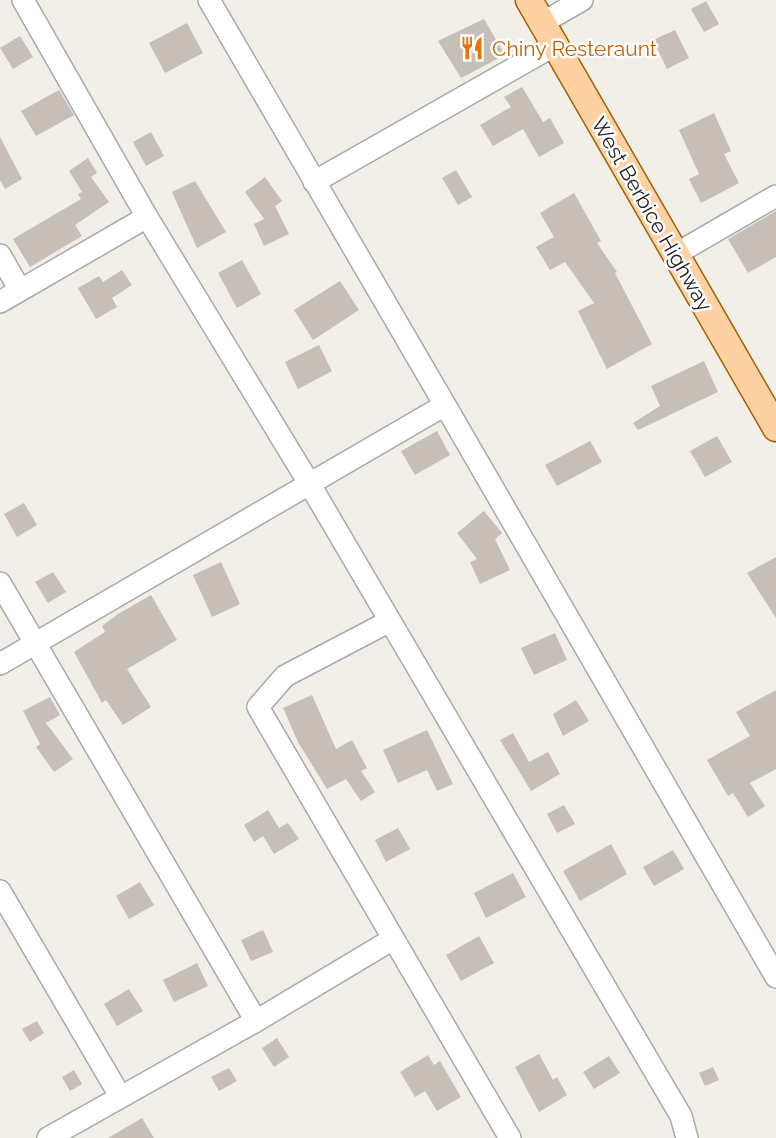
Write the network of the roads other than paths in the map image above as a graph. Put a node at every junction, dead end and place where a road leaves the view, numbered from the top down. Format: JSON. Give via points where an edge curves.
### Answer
{"nodes":[{"id":1,"x":23,"y":0,"type":"edge"},
{"id":2,"x":209,"y":0,"type":"edge"},
{"id":3,"x":528,"y":0,"type":"edge"},
{"id":4,"x":582,"y":0,"type":"edge"},
{"id":5,"x":548,"y":34,"type":"junction"},
{"id":6,"x":314,"y":182,"type":"junction"},
{"id":7,"x":776,"y":196,"type":"edge"},
{"id":8,"x":147,"y":217,"type":"junction"},
{"id":9,"x":676,"y":254,"type":"junction"},
{"id":10,"x":0,"y":255,"type":"edge"},
{"id":11,"x":20,"y":290,"type":"junction"},
{"id":12,"x":0,"y":302,"type":"edge"},
{"id":13,"x":445,"y":405,"type":"junction"},
{"id":14,"x":776,"y":428,"type":"edge"},
{"id":15,"x":309,"y":483,"type":"junction"},
{"id":16,"x":0,"y":583,"type":"edge"},
{"id":17,"x":388,"y":622,"type":"junction"},
{"id":18,"x":35,"y":644,"type":"junction"},
{"id":19,"x":0,"y":664,"type":"edge"},
{"id":20,"x":0,"y":891,"type":"edge"},
{"id":21,"x":393,"y":939,"type":"junction"},
{"id":22,"x":776,"y":977,"type":"edge"},
{"id":23,"x":256,"y":1021,"type":"junction"},
{"id":24,"x":120,"y":1096,"type":"junction"},
{"id":25,"x":48,"y":1138,"type":"edge"},
{"id":26,"x":510,"y":1138,"type":"edge"},
{"id":27,"x":687,"y":1138,"type":"edge"}],
"edges":[{"from":1,"to":8,"type":"street"},
{"from":2,"to":6,"type":"street"},
{"from":3,"to":5,"type":"main road","name":"West Berbice Highway"},
{"from":4,"to":5,"type":"street"},
{"from":5,"to":6,"type":"street"},
{"from":5,"to":9,"type":"main road","name":"West Berbice Highway"},
{"from":6,"to":13,"type":"street"},
{"from":7,"to":9,"type":"street"},
{"from":8,"to":11,"type":"street"},
{"from":8,"to":15,"type":"street"},
{"from":9,"to":14,"type":"main road","name":"West Berbice Highway"},
{"from":10,"to":11,"type":"street"},
{"from":11,"to":12,"type":"street"},
{"from":13,"to":15,"type":"street"},
{"from":13,"to":22,"type":"street"},
{"from":15,"to":17,"type":"street"},
{"from":15,"to":18,"type":"street"},
{"from":16,"to":18,"type":"street"},
{"from":17,"to":21,"type":"street","via":[[285,676],[258,707]]},
{"from":17,"to":27,"type":"street","via":[[681,1116]]},
{"from":18,"to":19,"type":"street"},
{"from":18,"to":23,"type":"street"},
{"from":20,"to":24,"type":"street"},
{"from":21,"to":23,"type":"street"},
{"from":21,"to":26,"type":"street"},
{"from":23,"to":24,"type":"street"},
{"from":24,"to":25,"type":"street"}]}
